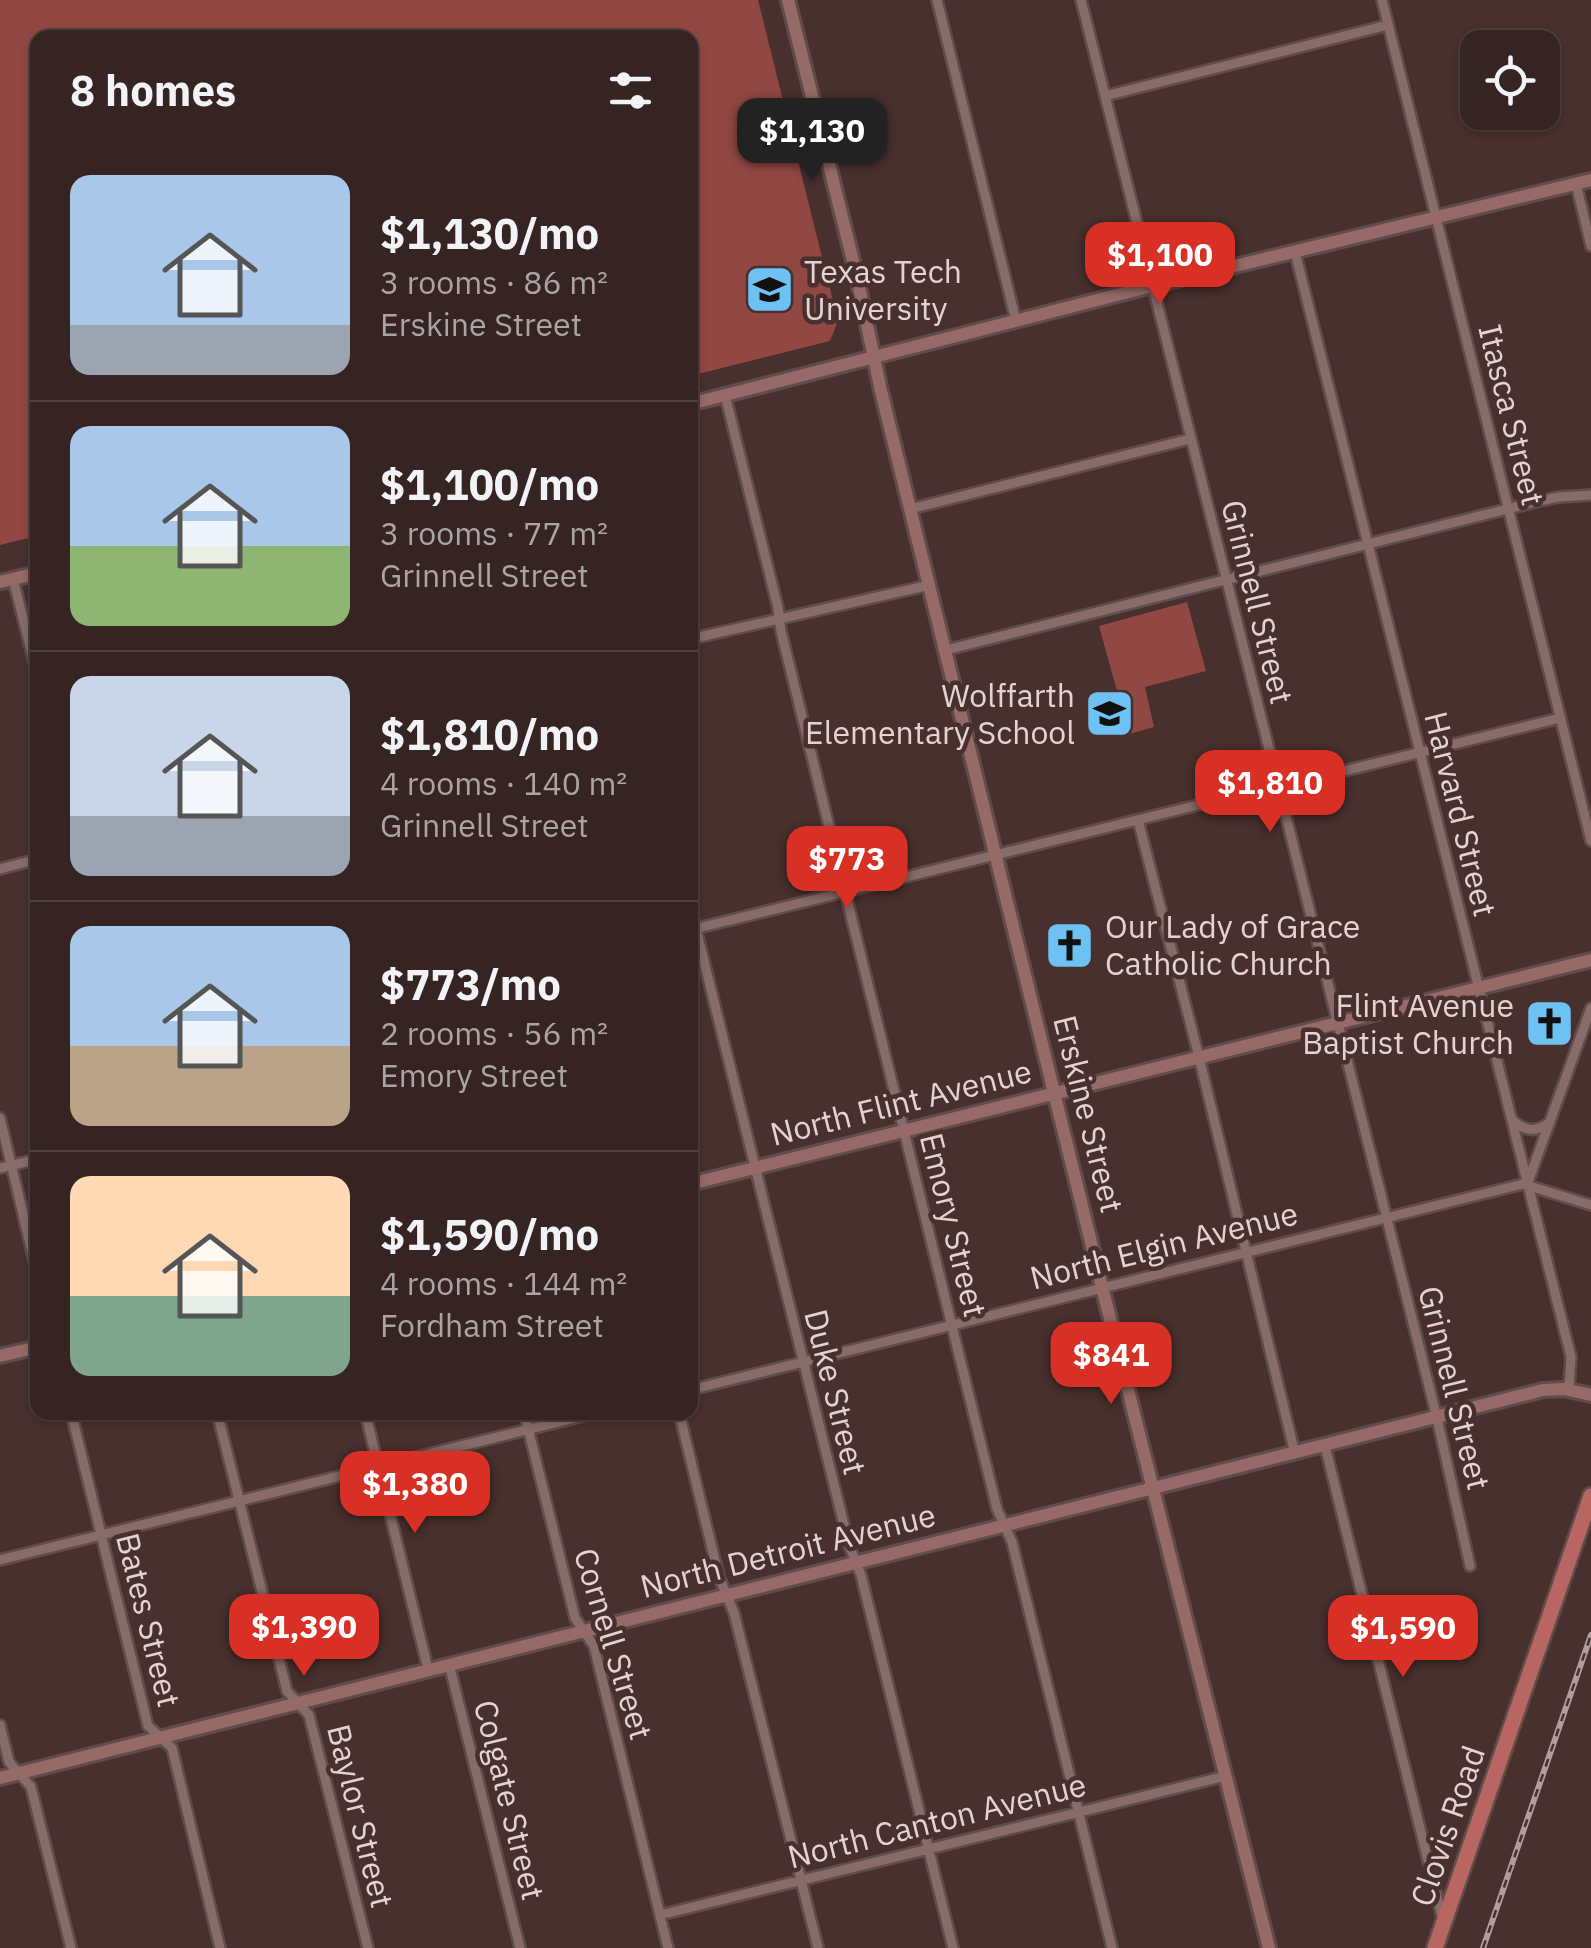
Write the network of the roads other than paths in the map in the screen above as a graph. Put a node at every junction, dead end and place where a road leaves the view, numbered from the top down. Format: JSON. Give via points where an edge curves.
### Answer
{"nodes":[{"id":1,"x":788,"y":0,"type":"edge"},
{"id":2,"x":937,"y":0,"type":"edge"},
{"id":3,"x":1081,"y":0,"type":"edge"},
{"id":4,"x":1382,"y":0,"type":"edge"},
{"id":5,"x":1388,"y":25,"type":"junction"},
{"id":6,"x":1104,"y":96,"type":"junction"},
{"id":7,"x":1591,"y":180,"type":"edge"},
{"id":8,"x":1576,"y":184,"type":"junction"},
{"id":9,"x":1436,"y":218,"type":"junction"},
{"id":10,"x":1591,"y":246,"type":"edge"},
{"id":11,"x":1295,"y":252,"type":"junction"},
{"id":12,"x":1152,"y":286,"type":"junction"},
{"id":13,"x":1016,"y":321,"type":"junction"},
{"id":14,"x":874,"y":357,"type":"junction"},
{"id":15,"x":725,"y":395,"type":"junction"},
{"id":16,"x":698,"y":402,"type":"edge"},
{"id":17,"x":1190,"y":439,"type":"junction"},
{"id":18,"x":1591,"y":495,"type":"edge"},
{"id":19,"x":910,"y":508,"type":"junction"},
{"id":20,"x":1508,"y":508,"type":"junction"},
{"id":21,"x":1367,"y":546,"type":"junction"},
{"id":22,"x":1225,"y":579,"type":"junction"},
{"id":23,"x":6,"y":581,"type":"edge"},
{"id":24,"x":930,"y":585,"type":"junction"},
{"id":25,"x":779,"y":618,"type":"junction"},
{"id":26,"x":698,"y":638,"type":"edge"},
{"id":27,"x":946,"y":650,"type":"junction"},
{"id":28,"x":30,"y":653,"type":"edge"},
{"id":29,"x":1560,"y":718,"type":"junction"},
{"id":30,"x":1419,"y":754,"type":"junction"},
{"id":31,"x":1278,"y":786,"type":"junction"},
{"id":32,"x":1138,"y":820,"type":"junction"},
{"id":33,"x":1591,"y":841,"type":"edge"},
{"id":34,"x":996,"y":855,"type":"junction"},
{"id":35,"x":30,"y":861,"type":"edge"},
{"id":36,"x":0,"y":869,"type":"edge"},
{"id":37,"x":844,"y":892,"type":"junction"},
{"id":38,"x":698,"y":929,"type":"edge"},
{"id":39,"x":698,"y":950,"type":"edge"},
{"id":40,"x":1591,"y":960,"type":"edge"},
{"id":41,"x":1478,"y":988,"type":"junction"},
{"id":42,"x":1591,"y":1008,"type":"edge"},
{"id":43,"x":1338,"y":1024,"type":"junction"},
{"id":44,"x":1199,"y":1057,"type":"junction"},
{"id":45,"x":1054,"y":1094,"type":"junction"},
{"id":46,"x":0,"y":1118,"type":"edge"},
{"id":47,"x":1511,"y":1120,"type":"junction"},
{"id":48,"x":1549,"y":1124,"type":"junction"},
{"id":49,"x":904,"y":1132,"type":"junction"},
{"id":50,"x":30,"y":1161,"type":"edge"},
{"id":51,"x":5,"y":1167,"type":"edge"},
{"id":52,"x":754,"y":1168,"type":"junction"},
{"id":53,"x":698,"y":1182,"type":"edge"},
{"id":54,"x":1528,"y":1184,"type":"junction"},
{"id":55,"x":1591,"y":1205,"type":"edge"},
{"id":56,"x":1386,"y":1216,"type":"junction"},
{"id":57,"x":30,"y":1251,"type":"edge"},
{"id":58,"x":1244,"y":1251,"type":"junction"},
{"id":59,"x":1102,"y":1287,"type":"junction"},
{"id":60,"x":951,"y":1324,"type":"junction"},
{"id":61,"x":30,"y":1349,"type":"edge"},
{"id":62,"x":0,"y":1356,"type":"edge"},
{"id":63,"x":802,"y":1362,"type":"junction"},
{"id":64,"x":698,"y":1388,"type":"edge"},
{"id":65,"x":1569,"y":1389,"type":"junction"},
{"id":66,"x":1591,"y":1395,"type":"edge"},
{"id":67,"x":1437,"y":1418,"type":"junction"},
{"id":68,"x":73,"y":1420,"type":"edge"},
{"id":69,"x":219,"y":1420,"type":"edge"},
{"id":70,"x":367,"y":1420,"type":"edge"},
{"id":71,"x":526,"y":1420,"type":"edge"},
{"id":72,"x":567,"y":1420,"type":"edge"},
{"id":73,"x":681,"y":1420,"type":"edge"},
{"id":74,"x":528,"y":1430,"type":"junction"},
{"id":75,"x":1325,"y":1446,"type":"junction"},
{"id":76,"x":1296,"y":1454,"type":"junction"},
{"id":77,"x":378,"y":1467,"type":"junction"},
{"id":78,"x":1154,"y":1489,"type":"junction"},
{"id":79,"x":1591,"y":1496,"type":"edge"},
{"id":80,"x":239,"y":1502,"type":"junction"},
{"id":81,"x":1004,"y":1525,"type":"junction"},
{"id":82,"x":101,"y":1536,"type":"junction"},
{"id":83,"x":0,"y":1560,"type":"edge"},
{"id":84,"x":856,"y":1562,"type":"junction"},
{"id":85,"x":1470,"y":1566,"type":"dead end"},
{"id":86,"x":726,"y":1594,"type":"junction"},
{"id":87,"x":583,"y":1630,"type":"junction"},
{"id":88,"x":449,"y":1664,"type":"junction"},
{"id":89,"x":428,"y":1670,"type":"junction"},
{"id":90,"x":298,"y":1703,"type":"junction"},
{"id":91,"x":0,"y":1725,"type":"edge"},
{"id":92,"x":160,"y":1737,"type":"junction"},
{"id":93,"x":19,"y":1774,"type":"junction"},
{"id":94,"x":1226,"y":1776,"type":"junction"},
{"id":95,"x":0,"y":1778,"type":"edge"},
{"id":96,"x":1078,"y":1812,"type":"junction"},
{"id":97,"x":929,"y":1850,"type":"junction"},
{"id":98,"x":801,"y":1881,"type":"junction"},
{"id":99,"x":660,"y":1915,"type":"junction"},
{"id":100,"x":1444,"y":1924,"type":"junction"},
{"id":101,"x":71,"y":1948,"type":"edge"},
{"id":102,"x":220,"y":1948,"type":"edge"},
{"id":103,"x":368,"y":1948,"type":"edge"},
{"id":104,"x":520,"y":1948,"type":"edge"},
{"id":105,"x":668,"y":1948,"type":"edge"},
{"id":106,"x":818,"y":1948,"type":"edge"},
{"id":107,"x":953,"y":1948,"type":"edge"},
{"id":108,"x":1112,"y":1948,"type":"edge"},
{"id":109,"x":1269,"y":1948,"type":"edge"},
{"id":110,"x":1435,"y":1948,"type":"edge"}],
"edges":[{"from":1,"to":14,"type":"street","name":"Erskine Street"},
{"from":2,"to":13,"type":"street"},
{"from":3,"to":6,"type":"street","name":"Grinnell Street"},
{"from":4,"to":5,"type":"street","name":"Itasca Street"},
{"from":5,"to":6,"type":"street"},
{"from":5,"to":9,"type":"street","name":"Itasca Street"},
{"from":6,"to":12,"type":"street","name":"Grinnell Street"},
{"from":7,"to":8,"type":"street"},
{"from":8,"to":9,"type":"street"},
{"from":8,"to":10,"type":"street"},
{"from":9,"to":11,"type":"street"},
{"from":9,"to":20,"type":"street","name":"Itasca Street"},
{"from":11,"to":12,"type":"street"},
{"from":11,"to":21,"type":"street","name":"Harvard Street"},
{"from":12,"to":13,"type":"street"},
{"from":12,"to":17,"type":"street","name":"Grinnell Street"},
{"from":13,"to":14,"type":"street"},
{"from":14,"to":15,"type":"street"},
{"from":14,"to":19,"type":"street","name":"Erskine Street"},
{"from":15,"to":16,"type":"street"},
{"from":15,"to":25,"type":"street","name":"Emory Street"},
{"from":17,"to":19,"type":"street"},
{"from":17,"to":22,"type":"street","name":"Grinnell Street"},
{"from":18,"to":20,"type":"street"},
{"from":19,"to":24,"type":"street","name":"Erskine Street"},
{"from":20,"to":21,"type":"street"},
{"from":20,"to":29,"type":"street","name":"Itasca Street"},
{"from":21,"to":22,"type":"street"},
{"from":21,"to":30,"type":"street","name":"Harvard Street"},
{"from":22,"to":27,"type":"street"},
{"from":22,"to":31,"type":"street","name":"Grinnell Street"},
{"from":23,"to":28,"type":"street"},
{"from":24,"to":25,"type":"street"},
{"from":24,"to":27,"type":"street","name":"Erskine Street"},
{"from":25,"to":26,"type":"street"},
{"from":25,"to":37,"type":"street","name":"Emory Street"},
{"from":27,"to":34,"type":"street","name":"Erskine Street"},
{"from":29,"to":30,"type":"street"},
{"from":29,"to":33,"type":"street","name":"Itasca Street"},
{"from":30,"to":31,"type":"street"},
{"from":30,"to":41,"type":"street","name":"Harvard Street"},
{"from":31,"to":32,"type":"street"},
{"from":31,"to":43,"type":"street","name":"Grinnell Street"},
{"from":32,"to":34,"type":"street"},
{"from":32,"to":44,"type":"street"},
{"from":34,"to":37,"type":"street"},
{"from":34,"to":45,"type":"street","name":"Erskine Street"},
{"from":35,"to":36,"type":"street"},
{"from":37,"to":38,"type":"street"},
{"from":37,"to":49,"type":"street","name":"Emory Street"},
{"from":39,"to":52,"type":"street","name":"Duke Street"},
{"from":40,"to":41,"type":"street","name":"North Flint Avenue"},
{"from":41,"to":43,"type":"street","name":"North Flint Avenue"},
{"from":41,"to":47,"type":"street","name":"Harvard Street"},
{"from":42,"to":48,"type":"street"},
{"from":43,"to":44,"type":"street","name":"North Flint Avenue"},
{"from":43,"to":56,"type":"street","name":"Grinnell Street"},
{"from":44,"to":45,"type":"street","name":"North Flint Avenue"},
{"from":44,"to":58,"type":"street"},
{"from":45,"to":49,"type":"street","name":"North Flint Avenue"},
{"from":45,"to":59,"type":"street","name":"Erskine Street"},
{"from":46,"to":51,"type":"street"},
{"from":47,"to":48,"type":"street","via":[[1527,1130]]},
{"from":47,"to":54,"type":"street","name":"Harvard Street"},
{"from":48,"to":54,"type":"street"},
{"from":49,"to":52,"type":"street","name":"North Flint Avenue"},
{"from":49,"to":60,"type":"street","name":"Emory Street"},
{"from":50,"to":51,"type":"street"},
{"from":51,"to":57,"type":"street"},
{"from":52,"to":53,"type":"street","name":"North Flint Avenue"},
{"from":52,"to":63,"type":"street","name":"Duke Street"},
{"from":54,"to":55,"type":"street"},
{"from":54,"to":56,"type":"street","name":"North Elgin Avenue"},
{"from":54,"to":65,"type":"street","name":"Harvard Street","via":[[1571,1357]]},
{"from":56,"to":58,"type":"street","name":"North Elgin Avenue"},
{"from":56,"to":67,"type":"street","name":"Grinnell Street"},
{"from":58,"to":59,"type":"street","name":"North Elgin Avenue"},
{"from":58,"to":76,"type":"street"},
{"from":59,"to":60,"type":"street","name":"North Elgin Avenue"},
{"from":59,"to":78,"type":"street","name":"Erskine Street"},
{"from":60,"to":63,"type":"street","name":"North Elgin Avenue"},
{"from":60,"to":81,"type":"street","name":"Emory Street"},
{"from":61,"to":62,"type":"street"},
{"from":63,"to":64,"type":"street","name":"North Elgin Avenue"},
{"from":63,"to":84,"type":"street","name":"Duke Street"},
{"from":65,"to":66,"type":"street","name":"North Detroit Avenue"},
{"from":65,"to":67,"type":"street","name":"North Detroit Avenue"},
{"from":67,"to":75,"type":"street","name":"North Detroit Avenue"},
{"from":67,"to":85,"type":"street","name":"Grinnell Street"},
{"from":68,"to":82,"type":"street","name":"Bates Street"},
{"from":69,"to":80,"type":"street","name":"Baylor Street"},
{"from":70,"to":77,"type":"street"},
{"from":71,"to":74,"type":"street","name":"Cornell Street"},
{"from":72,"to":74,"type":"street"},
{"from":73,"to":86,"type":"street"},
{"from":74,"to":77,"type":"street"},
{"from":74,"to":87,"type":"street","name":"Cornell Street"},
{"from":75,"to":76,"type":"street","name":"North Detroit Avenue"},
{"from":75,"to":100,"type":"street"},
{"from":76,"to":78,"type":"street","name":"North Detroit Avenue"},
{"from":77,"to":80,"type":"street"},
{"from":77,"to":89,"type":"street"},
{"from":78,"to":81,"type":"street","name":"North Detroit Avenue"},
{"from":78,"to":94,"type":"street","name":"Erskine Street"},
{"from":79,"to":100,"type":"highway","name":"Clovis Road"},
{"from":80,"to":82,"type":"street"},
{"from":80,"to":90,"type":"street","name":"Baylor Street","via":[[286,1691]]},
{"from":81,"to":84,"type":"street","name":"North Detroit Avenue"},
{"from":81,"to":96,"type":"street","name":"Emory Street"},
{"from":82,"to":83,"type":"street"},
{"from":82,"to":92,"type":"street","name":"Bates Street","via":[[148,1726]]},
{"from":84,"to":86,"type":"street","name":"North Detroit Avenue"},
{"from":84,"to":97,"type":"street","name":"Duke Street"},
{"from":86,"to":87,"type":"street","name":"North Detroit Avenue"},
{"from":86,"to":98,"type":"street"},
{"from":87,"to":88,"type":"street","name":"North Detroit Avenue"},
{"from":87,"to":99,"type":"street","name":"Cornell Street","via":[[594,1646]]},
{"from":88,"to":89,"type":"street","name":"North Detroit Avenue"},
{"from":88,"to":104,"type":"street","name":"Colgate Street"},
{"from":89,"to":90,"type":"street","name":"North Detroit Avenue"},
{"from":90,"to":92,"type":"street","name":"North Detroit Avenue"},
{"from":90,"to":103,"type":"street","name":"Baylor Street","via":[[309,1715]]},
{"from":91,"to":93,"type":"street"},
{"from":92,"to":93,"type":"street","name":"North Detroit Avenue"},
{"from":92,"to":102,"type":"street","name":"Bates Street","via":[[172,1748]]},
{"from":93,"to":95,"type":"street","name":"North Detroit Avenue"},
{"from":93,"to":101,"type":"street","via":[[31,1787]]},
{"from":94,"to":96,"type":"street","name":"North Canton Avenue"},
{"from":94,"to":109,"type":"street","name":"Erskine Street"},
{"from":96,"to":97,"type":"street","name":"North Canton Avenue"},
{"from":96,"to":108,"type":"street","name":"Emory Street"},
{"from":97,"to":98,"type":"street","name":"North Canton Avenue"},
{"from":97,"to":107,"type":"street","name":"Duke Street"},
{"from":98,"to":99,"type":"street","name":"North Canton Avenue"},
{"from":98,"to":106,"type":"street"},
{"from":99,"to":105,"type":"street","name":"Cornell Street"},
{"from":100,"to":110,"type":"highway","name":"Clovis Road"}]}
